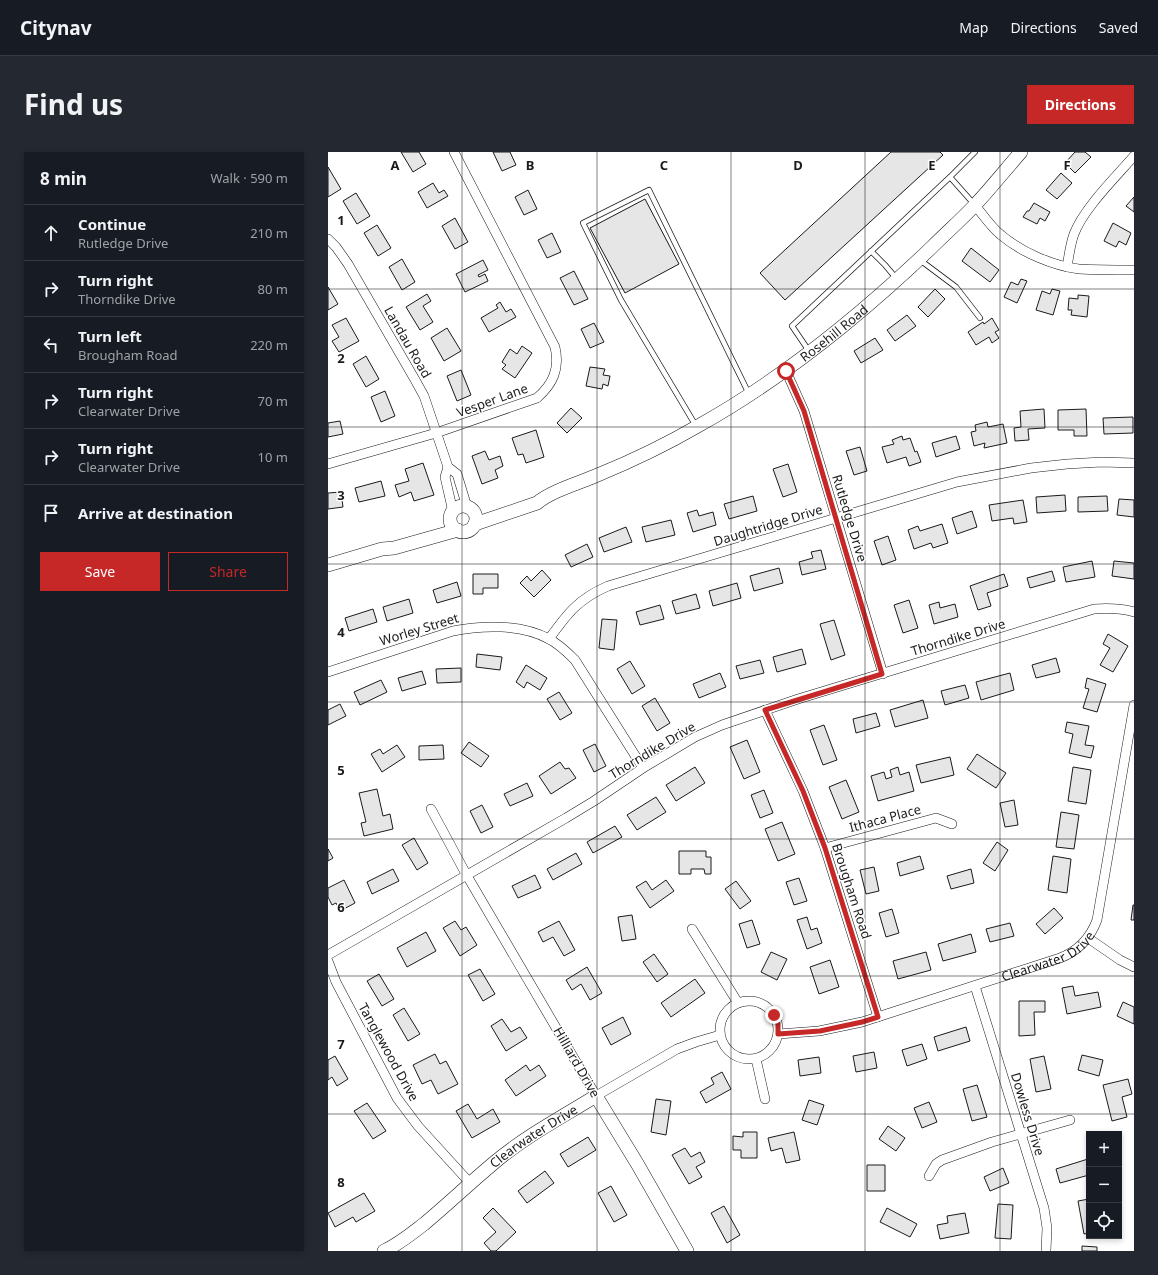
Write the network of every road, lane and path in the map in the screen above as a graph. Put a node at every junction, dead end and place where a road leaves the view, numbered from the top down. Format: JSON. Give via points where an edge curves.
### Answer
{"nodes":[{"id":1,"x":454,"y":152,"type":"edge"},
{"id":2,"x":975,"y":152,"type":"edge"},
{"id":3,"x":1021,"y":152,"type":"edge"},
{"id":4,"x":1134,"y":156,"type":"edge"},
{"id":5,"x":950,"y":177,"type":"junction"},
{"id":6,"x":975,"y":205,"type":"junction"},
{"id":7,"x":328,"y":239,"type":"edge"},
{"id":8,"x":871,"y":252,"type":"junction"},
{"id":9,"x":919,"y":259,"type":"junction"},
{"id":10,"x":1067,"y":267,"type":"junction"},
{"id":11,"x":1134,"y":270,"type":"edge"},
{"id":12,"x":897,"y":280,"type":"junction"},
{"id":13,"x":980,"y":318,"type":"dead end"},
{"id":14,"x":810,"y":353,"type":"junction"},
{"id":15,"x":786,"y":371,"type":"junction"},
{"id":16,"x":750,"y":395,"type":"junction"},
{"id":17,"x":697,"y":427,"type":"junction"},
{"id":18,"x":436,"y":434,"type":"junction"},
{"id":19,"x":328,"y":464,"type":"edge"},
{"id":20,"x":1134,"y":464,"type":"edge"},
{"id":21,"x":448,"y":467,"type":"junction"},
{"id":22,"x":545,"y":496,"type":"junction"},
{"id":23,"x":469,"y":508,"type":"junction"},
{"id":24,"x":452,"y":514,"type":"junction"},
{"id":25,"x":837,"y":518,"type":"junction"},
{"id":26,"x":475,"y":524,"type":"junction"},
{"id":27,"x":458,"y":530,"type":"junction"},
{"id":28,"x":382,"y":548,"type":"junction"},
{"id":29,"x":328,"y":565,"type":"edge"},
{"id":30,"x":1134,"y":612,"type":"edge"},
{"id":31,"x":549,"y":639,"type":"junction"},
{"id":32,"x":328,"y":672,"type":"edge"},
{"id":33,"x":882,"y":674,"type":"junction"},
{"id":34,"x":1134,"y":705,"type":"edge"},
{"id":35,"x":765,"y":710,"type":"junction"},
{"id":36,"x":643,"y":768,"type":"junction"},
{"id":37,"x":431,"y":809,"type":"dead end"},
{"id":38,"x":952,"y":824,"type":"dead end"},
{"id":39,"x":825,"y":848,"type":"junction"},
{"id":40,"x":466,"y":874,"type":"junction"},
{"id":41,"x":692,"y":929,"type":"dead end"},
{"id":42,"x":1088,"y":938,"type":"junction"},
{"id":43,"x":328,"y":955,"type":"edge"},
{"id":44,"x":328,"y":961,"type":"edge"},
{"id":45,"x":1134,"y":966,"type":"edge"},
{"id":46,"x":975,"y":986,"type":"junction"},
{"id":47,"x":738,"y":1003,"type":"junction"},
{"id":48,"x":878,"y":1017,"type":"junction"},
{"id":49,"x":778,"y":1034,"type":"junction"},
{"id":50,"x":720,"y":1035,"type":"junction"},
{"id":51,"x":756,"y":1059,"type":"junction"},
{"id":52,"x":596,"y":1096,"type":"junction"},
{"id":53,"x":765,"y":1099,"type":"dead end"},
{"id":54,"x":1070,"y":1120,"type":"dead end"},
{"id":55,"x":1021,"y":1134,"type":"junction"},
{"id":56,"x":929,"y":1176,"type":"dead end"},
{"id":57,"x":470,"y":1183,"type":"junction"},
{"id":58,"x":384,"y":1251,"type":"edge"},
{"id":59,"x":687,"y":1251,"type":"edge"},
{"id":60,"x":1046,"y":1251,"type":"edge"}],
"edges":[{"from":1,"to":18,"type":"street","name":"Vesper Lane","via":[[555,347],[557,361],[552,381],[537,398]]},
{"from":2,"to":5,"type":"lane"},
{"from":3,"to":6,"type":"main road","name":"Rosehill Road"},
{"from":4,"to":10,"type":"street","via":[[1080,221],[1070,247]]},
{"from":5,"to":6,"type":"lane"},
{"from":5,"to":8,"type":"lane"},
{"from":6,"to":9,"type":"main road","name":"Rosehill Road"},
{"from":6,"to":10,"type":"street","via":[[1000,235],[1011,243],[1036,256]]},
{"from":7,"to":18,"type":"street","name":"Landau Road","via":[[348,264],[424,396]]},
{"from":8,"to":12,"type":"lane"},
{"from":8,"to":14,"type":"lane","via":[[792,326]]},
{"from":9,"to":12,"type":"main road","name":"Rosehill Road"},
{"from":9,"to":13,"type":"lane","via":[[956,287]]},
{"from":10,"to":11,"type":"street"},
{"from":12,"to":14,"type":"main road","name":"Rosehill Road"},
{"from":14,"to":15,"type":"main road","name":"Rosehill Road"},
{"from":15,"to":16,"type":"main road","name":"Rosehill Road"},
{"from":15,"to":25,"type":"street","name":"Rutledge Drive","via":[[804,411]]},
{"from":16,"to":17,"type":"main road","name":"Rosehill Road"},
{"from":16,"to":17,"type":"lane","via":[[649,190],[583,222],[621,300]]},
{"from":17,"to":22,"type":"main road","name":"Rosehill Road","via":[[631,461]]},
{"from":18,"to":19,"type":"street","name":"Vesper Lane"},
{"from":18,"to":21,"type":"street","name":"Landau Road"},
{"from":20,"to":25,"type":"street","name":"Daughtridge Drive","via":[[1102,462],[1031,468],[957,482]]},
{"from":21,"to":23,"type":"street","name":"Landau Road","via":[[457,474]]},
{"from":21,"to":24,"type":"street","name":"Landau Road","via":[[444,477]]},
{"from":22,"to":23,"type":"main road","name":"Rosehill Road","via":[[536,495],[492,510]]},
{"from":22,"to":26,"type":"main road","name":"Rosehill Road","via":[[537,503]]},
{"from":23,"to":24,"type":"main road","via":[[459,507]]},
{"from":23,"to":26,"type":"main road","via":[[476,516]]},
{"from":24,"to":27,"type":"main road","via":[[452,524]]},
{"from":24,"to":28,"type":"main road","via":[[442,524],[391,541]]},
{"from":25,"to":31,"type":"street","name":"Daughtridge Drive","via":[[608,586],[583,599]]},
{"from":25,"to":33,"type":"street","name":"Rutledge Drive"},
{"from":26,"to":27,"type":"main road","via":[[466,531]]},
{"from":27,"to":28,"type":"main road","via":[[394,548]]},
{"from":28,"to":29,"type":"main road"},
{"from":30,"to":33,"type":"street","name":"Thorndike Drive","via":[[1122,609],[1094,609]]},
{"from":31,"to":32,"type":"street","name":"Worley Street","via":[[524,630],[473,627],[453,631]]},
{"from":31,"to":36,"type":"street","name":"Worley Street","via":[[566,650],[575,660]]},
{"from":33,"to":35,"type":"street","name":"Thorndike Drive"},
{"from":34,"to":42,"type":"street","name":"Clearwater Drive","via":[[1097,920]]},
{"from":35,"to":36,"type":"street","name":"Thorndike Drive","via":[[695,737]]},
{"from":35,"to":39,"type":"street","name":"Brougham Road","via":[[803,791]]},
{"from":36,"to":40,"type":"street","name":"Thorndike Drive","via":[[588,804]]},
{"from":37,"to":40,"type":"street","name":"Hilliard Drive"},
{"from":38,"to":39,"type":"street","name":"Ithaca Place","via":[[936,818]]},
{"from":39,"to":48,"type":"street","name":"Brougham Road"},
{"from":40,"to":43,"type":"street","name":"Thorndike Drive"},
{"from":40,"to":52,"type":"street","name":"Hilliard Drive"},
{"from":41,"to":47,"type":"street"},
{"from":42,"to":45,"type":"street","via":[[1120,960]]},
{"from":42,"to":46,"type":"street","name":"Clearwater Drive","via":[[1080,947],[1064,957]]},
{"from":44,"to":57,"type":"street","name":"Tanglewood Drive","via":[[336,982],[397,1098],[418,1126]]},
{"from":46,"to":48,"type":"street","name":"Clearwater Drive"},
{"from":46,"to":55,"type":"street","name":"Dowless Drive"},
{"from":47,"to":49,"type":"street","via":[[758,1002],[767,1007],[778,1024]]},
{"from":47,"to":50,"type":"street","via":[[723,1016]]},
{"from":48,"to":49,"type":"street","name":"Clearwater Drive","via":[[820,1031]]},
{"from":49,"to":51,"type":"street","via":[[771,1050]]},
{"from":50,"to":51,"type":"street","via":[[730,1053],[742,1059]]},
{"from":50,"to":52,"type":"street","name":"Clearwater Drive","via":[[677,1049]]},
{"from":51,"to":53,"type":"street"},
{"from":52,"to":57,"type":"main road","name":"Clearwater Drive","via":[[526,1139]]},
{"from":52,"to":59,"type":"main road","name":"Hilliard Drive"},
{"from":54,"to":55,"type":"street"},
{"from":55,"to":56,"type":"street","via":[[942,1160],[936,1164]]},
{"from":55,"to":60,"type":"street","name":"Dowless Drive","via":[[1044,1208]]},
{"from":57,"to":58,"type":"main road","name":"Clearwater Drive","via":[[412,1234]]}]}
